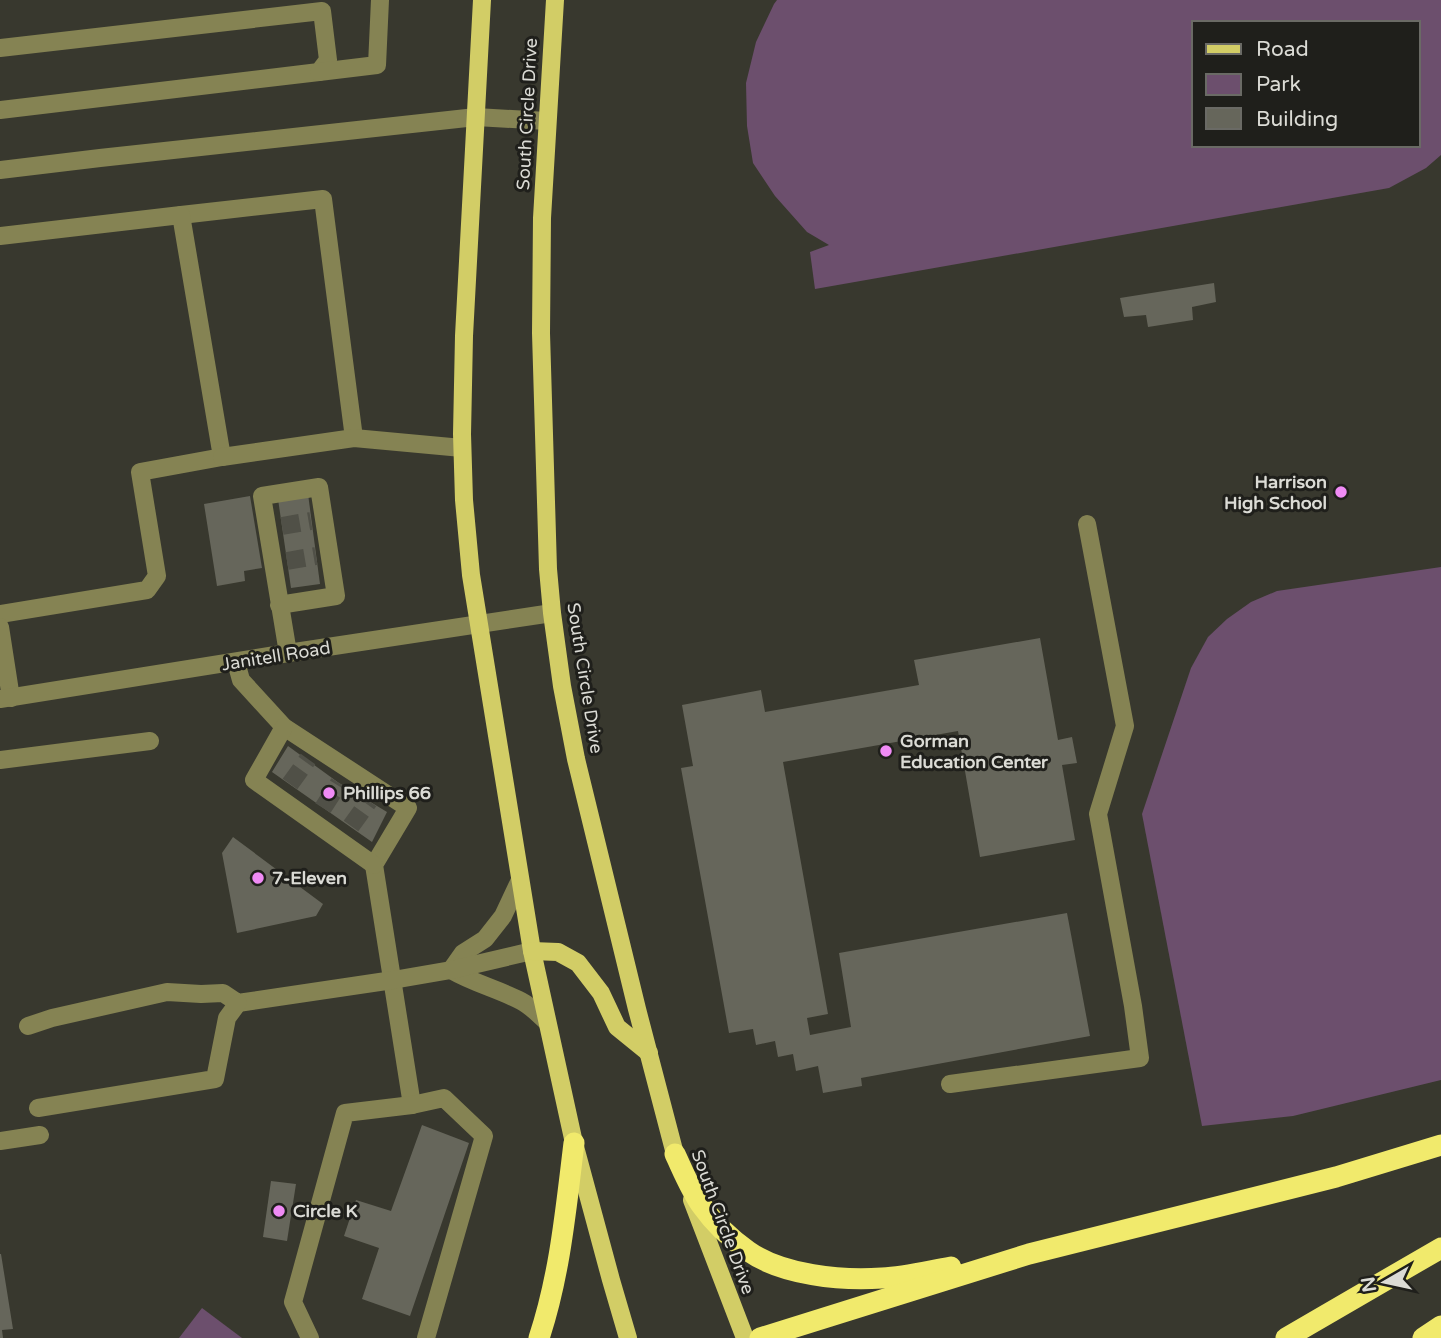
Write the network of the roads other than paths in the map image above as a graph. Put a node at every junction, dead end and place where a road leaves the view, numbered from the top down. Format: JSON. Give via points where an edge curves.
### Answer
{"nodes":[{"id":1,"x":380,"y":0,"type":"edge"},
{"id":2,"x":482,"y":0,"type":"edge"},
{"id":3,"x":556,"y":2,"type":"edge"},
{"id":4,"x":0,"y":48,"type":"edge"},
{"id":5,"x":319,"y":72,"type":"junction"},
{"id":6,"x":0,"y":110,"type":"edge"},
{"id":7,"x":476,"y":117,"type":"junction"},
{"id":8,"x":547,"y":121,"type":"junction"},
{"id":9,"x":0,"y":170,"type":"edge"},
{"id":10,"x":181,"y":215,"type":"junction"},
{"id":11,"x":0,"y":236,"type":"edge"},
{"id":12,"x":354,"y":438,"type":"junction"},
{"id":13,"x":462,"y":448,"type":"junction"},
{"id":14,"x":222,"y":457,"type":"junction"},
{"id":15,"x":1087,"y":523,"type":"dead end"},
{"id":16,"x":279,"y":605,"type":"junction"},
{"id":17,"x":552,"y":613,"type":"junction"},
{"id":18,"x":0,"y":614,"type":"edge"},
{"id":19,"x":479,"y":624,"type":"junction"},
{"id":20,"x":0,"y":627,"type":"edge"},
{"id":21,"x":288,"y":653,"type":"junction"},
{"id":22,"x":236,"y":662,"type":"junction"},
{"id":23,"x":5,"y":699,"type":"edge"},
{"id":24,"x":284,"y":727,"type":"junction"},
{"id":25,"x":150,"y":741,"type":"dead end"},
{"id":26,"x":0,"y":760,"type":"edge"},
{"id":27,"x":374,"y":865,"type":"junction"},
{"id":28,"x":520,"y":880,"type":"junction"},
{"id":29,"x":532,"y":951,"type":"junction"},
{"id":30,"x":451,"y":970,"type":"junction"},
{"id":31,"x":393,"y":980,"type":"junction"},
{"id":32,"x":237,"y":1003,"type":"junction"},
{"id":33,"x":547,"y":1022,"type":"junction"},
{"id":34,"x":28,"y":1026,"type":"dead end"},
{"id":35,"x":649,"y":1053,"type":"junction"},
{"id":36,"x":950,"y":1084,"type":"dead end"},
{"id":37,"x":412,"y":1104,"type":"junction"},
{"id":38,"x":38,"y":1108,"type":"dead end"},
{"id":39,"x":40,"y":1135,"type":"dead end"},
{"id":40,"x":0,"y":1141,"type":"edge"},
{"id":41,"x":575,"y":1143,"type":"junction"},
{"id":42,"x":1441,"y":1145,"type":"edge"},
{"id":43,"x":675,"y":1154,"type":"junction"},
{"id":44,"x":1441,"y":1248,"type":"edge"},
{"id":45,"x":1029,"y":1254,"type":"junction"},
{"id":46,"x":1441,"y":1326,"type":"edge"},
{"id":47,"x":310,"y":1338,"type":"edge"},
{"id":48,"x":426,"y":1338,"type":"edge"},
{"id":49,"x":540,"y":1338,"type":"edge"},
{"id":50,"x":628,"y":1338,"type":"edge"},
{"id":51,"x":745,"y":1338,"type":"edge"},
{"id":52,"x":760,"y":1338,"type":"edge"},
{"id":53,"x":1286,"y":1338,"type":"edge"},
{"id":54,"x":1423,"y":1338,"type":"edge"}],
"edges":[{"from":1,"to":5,"type":"street","via":[[377,65]]},
{"from":2,"to":7,"type":"main road"},
{"from":3,"to":8,"type":"main road","name":"South Circle Drive"},
{"from":4,"to":5,"type":"street","via":[[322,11],[328,61]]},
{"from":5,"to":6,"type":"street"},
{"from":7,"to":8,"type":"street"},
{"from":7,"to":9,"type":"street"},
{"from":7,"to":13,"type":"main road"},
{"from":8,"to":17,"type":"main road","name":"South Circle Drive","via":[[541,367]]},
{"from":10,"to":11,"type":"street"},
{"from":10,"to":12,"type":"street","via":[[323,199]]},
{"from":10,"to":14,"type":"street"},
{"from":12,"to":13,"type":"street"},
{"from":12,"to":14,"type":"street"},
{"from":13,"to":19,"type":"main road"},
{"from":14,"to":18,"type":"street","via":[[140,472],[157,576],[147,590]]},
{"from":15,"to":36,"type":"street","via":[[1125,726],[1098,814],[1140,1058]]},
{"from":16,"to":16,"type":"street","via":[[336,596],[323,555],[319,487],[262,496],[275,527]]},
{"from":16,"to":21,"type":"street"},
{"from":17,"to":19,"type":"street","name":"Janitell Road"},
{"from":17,"to":35,"type":"main road","name":"South Circle Drive","via":[[576,759]]},
{"from":19,"to":21,"type":"street","name":"Janitell Road"},
{"from":19,"to":28,"type":"main road"},
{"from":20,"to":23,"type":"street"},
{"from":21,"to":22,"type":"street","name":"Janitell Road"},
{"from":22,"to":23,"type":"street","name":"Janitell Road"},
{"from":22,"to":24,"type":"street","via":[[242,680]]},
{"from":24,"to":27,"type":"street","via":[[254,780],[285,791],[319,815]]},
{"from":24,"to":27,"type":"street","via":[[344,776],[408,808]]},
{"from":25,"to":26,"type":"street"},
{"from":27,"to":31,"type":"street"},
{"from":28,"to":29,"type":"main road"},
{"from":28,"to":30,"type":"street","via":[[503,916]]},
{"from":29,"to":30,"type":"street"},
{"from":29,"to":33,"type":"main road"},
{"from":29,"to":35,"type":"main road","via":[[558,952],[578,963],[601,993],[617,1027]]},
{"from":30,"to":31,"type":"street"},
{"from":30,"to":33,"type":"street","via":[[524,1002]]},
{"from":31,"to":32,"type":"street"},
{"from":31,"to":37,"type":"street"},
{"from":32,"to":34,"type":"street","via":[[223,993],[167,992]]},
{"from":32,"to":38,"type":"street","via":[[227,1018],[215,1079]]},
{"from":33,"to":41,"type":"main road"},
{"from":35,"to":43,"type":"main road","name":"South Circle Drive"},
{"from":37,"to":47,"type":"street","via":[[345,1113],[293,1303]]},
{"from":37,"to":48,"type":"street","via":[[444,1098],[484,1136]]},
{"from":39,"to":40,"type":"street"},
{"from":41,"to":49,"type":"highway","via":[[562,1238]]},
{"from":41,"to":50,"type":"main road"},
{"from":42,"to":45,"type":"highway","via":[[1336,1177]]},
{"from":43,"to":45,"type":"highway","via":[[701,1205],[719,1226],[748,1252],[785,1268],[847,1279],[884,1278]]},
{"from":43,"to":51,"type":"main road","name":"South Circle Drive"},
{"from":44,"to":53,"type":"highway"},
{"from":45,"to":52,"type":"highway"},
{"from":46,"to":54,"type":"highway"}]}
